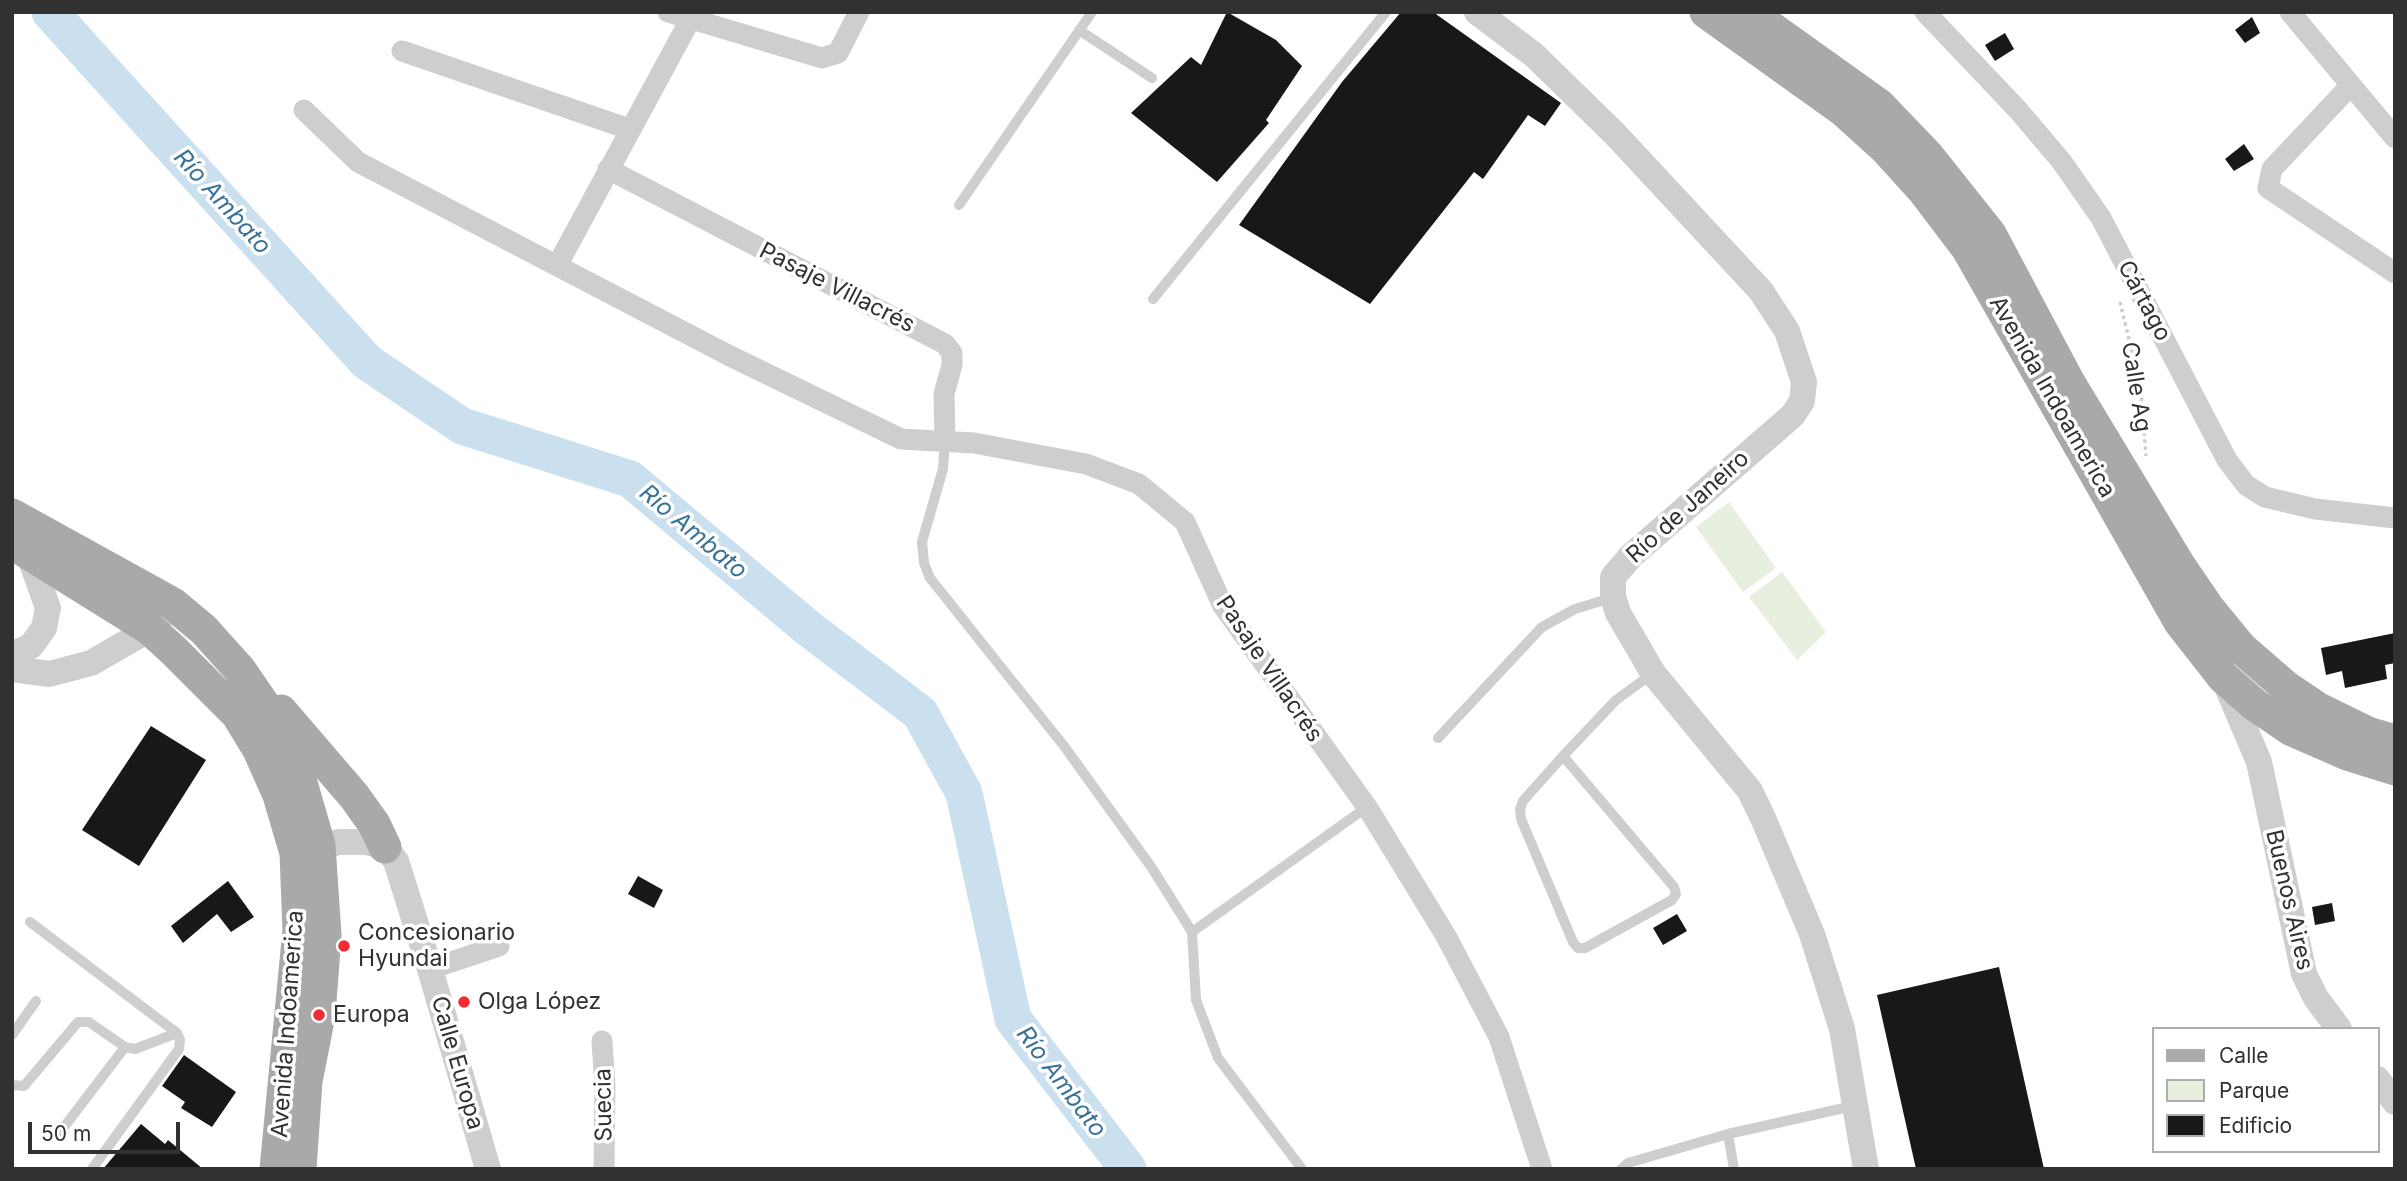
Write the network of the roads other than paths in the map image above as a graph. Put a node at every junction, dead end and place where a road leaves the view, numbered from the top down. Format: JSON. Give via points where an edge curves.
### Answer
{"nodes":[{"id":1,"x":668,"y":12,"type":"edge"},
{"id":2,"x":859,"y":12,"type":"edge"},
{"id":3,"x":1093,"y":12,"type":"edge"},
{"id":4,"x":1386,"y":12,"type":"edge"},
{"id":5,"x":1476,"y":12,"type":"edge"},
{"id":6,"x":1706,"y":12,"type":"edge"},
{"id":7,"x":1749,"y":12,"type":"edge"},
{"id":8,"x":1924,"y":12,"type":"edge"},
{"id":9,"x":2290,"y":12,"type":"edge"},
{"id":10,"x":690,"y":20,"type":"junction"},
{"id":11,"x":1079,"y":30,"type":"junction"},
{"id":12,"x":402,"y":51,"type":"dead end"},
{"id":13,"x":1152,"y":78,"type":"dead end"},
{"id":14,"x":2351,"y":85,"type":"junction"},
{"id":15,"x":304,"y":110,"type":"dead end"},
{"id":16,"x":629,"y":129,"type":"junction"},
{"id":17,"x":2395,"y":138,"type":"edge"},
{"id":18,"x":608,"y":169,"type":"junction"},
{"id":19,"x":959,"y":205,"type":"dead end"},
{"id":20,"x":558,"y":264,"type":"junction"},
{"id":21,"x":2395,"y":273,"type":"edge"},
{"id":22,"x":1153,"y":299,"type":"dead end"},
{"id":23,"x":945,"y":441,"type":"junction"},
{"id":24,"x":12,"y":515,"type":"edge"},
{"id":25,"x":2395,"y":518,"type":"edge"},
{"id":26,"x":20,"y":547,"type":"edge"},
{"id":27,"x":1613,"y":597,"type":"junction"},
{"id":28,"x":173,"y":604,"type":"junction"},
{"id":29,"x":150,"y":629,"type":"junction"},
{"id":30,"x":12,"y":655,"type":"edge"},
{"id":31,"x":12,"y":669,"type":"edge"},
{"id":32,"x":1653,"y":673,"type":"junction"},
{"id":33,"x":2223,"y":677,"type":"junction"},
{"id":34,"x":258,"y":697,"type":"junction"},
{"id":35,"x":2292,"y":730,"type":"junction"},
{"id":36,"x":1438,"y":738,"type":"dead end"},
{"id":37,"x":2395,"y":741,"type":"edge"},
{"id":38,"x":1563,"y":756,"type":"junction"},
{"id":39,"x":2259,"y":762,"type":"junction"},
{"id":40,"x":2395,"y":769,"type":"edge"},
{"id":41,"x":1367,"y":807,"type":"junction"},
{"id":42,"x":385,"y":847,"type":"junction"},
{"id":43,"x":307,"y":849,"type":"junction"},
{"id":44,"x":30,"y":922,"type":"dead end"},
{"id":45,"x":1192,"y":933,"type":"junction"},
{"id":46,"x":499,"y":946,"type":"dead end"},
{"id":47,"x":430,"y":969,"type":"junction"},
{"id":48,"x":36,"y":1001,"type":"dead end"},
{"id":49,"x":2338,"y":1027,"type":"edge"},
{"id":50,"x":177,"y":1033,"type":"junction"},
{"id":51,"x":12,"y":1035,"type":"edge"},
{"id":52,"x":602,"y":1041,"type":"dead end"},
{"id":53,"x":125,"y":1048,"type":"junction"},
{"id":54,"x":2379,"y":1082,"type":"edge"},
{"id":55,"x":12,"y":1085,"type":"edge"},
{"id":56,"x":2395,"y":1102,"type":"edge"},
{"id":57,"x":1853,"y":1106,"type":"junction"},
{"id":58,"x":61,"y":1131,"type":"dead end"},
{"id":59,"x":1728,"y":1134,"type":"junction"},
{"id":60,"x":92,"y":1169,"type":"edge"},
{"id":61,"x":276,"y":1169,"type":"edge"},
{"id":62,"x":300,"y":1169,"type":"edge"},
{"id":63,"x":488,"y":1169,"type":"edge"},
{"id":64,"x":604,"y":1169,"type":"edge"},
{"id":65,"x":1302,"y":1169,"type":"edge"},
{"id":66,"x":1542,"y":1169,"type":"edge"},
{"id":67,"x":1621,"y":1169,"type":"edge"},
{"id":68,"x":1734,"y":1169,"type":"edge"},
{"id":69,"x":1866,"y":1169,"type":"edge"}],
"edges":[{"from":1,"to":10,"type":"street"},
{"from":2,"to":10,"type":"street","via":[[838,53],[822,58]]},
{"from":3,"to":11,"type":"lane"},
{"from":4,"to":22,"type":"lane"},
{"from":5,"to":27,"type":"street","name":"Río de Janeiro","via":[[1534,55],[1615,134],[1761,291],[1787,331],[1804,382],[1802,401],[1793,415],[1630,556],[1614,577]]},
{"from":6,"to":33,"type":"main road","name":"Avenida Indoamerica","via":[[1843,110],[1924,191],[1968,249],[2180,622]]},
{"from":7,"to":37,"type":"main road","name":"Avenida Indoamerica","via":[[1879,105],[1928,156],[1990,234],[2068,382],[2179,565],[2241,648],[2317,708]]},
{"from":8,"to":25,"type":"street","name":"Cártago","via":[[2063,162],[2093,207],[2227,460],[2246,485],[2265,497],[2315,509]]},
{"from":9,"to":14,"type":"street"},
{"from":10,"to":16,"type":"street"},
{"from":11,"to":13,"type":"lane"},
{"from":11,"to":19,"type":"lane"},
{"from":12,"to":16,"type":"street"},
{"from":14,"to":17,"type":"street"},
{"from":14,"to":21,"type":"street","via":[[2272,169],[2269,188]]},
{"from":15,"to":20,"type":"street","via":[[358,162]]},
{"from":16,"to":18,"type":"street"},
{"from":18,"to":20,"type":"street"},
{"from":18,"to":23,"type":"street","name":"Pasaje Villacrés","via":[[945,344],[952,353],[944,394]]},
{"from":20,"to":23,"type":"street","via":[[730,356],[901,439]]},
{"from":23,"to":41,"type":"street","name":"Pasaje Villacrés","via":[[1010,448],[1086,464],[1139,484],[1185,522],[1223,606]]},
{"from":23,"to":45,"type":"lane","via":[[943,468],[922,542],[930,578],[1064,746],[1152,868]]},
{"from":24,"to":28,"type":"main road","name":"Avenida Indoamerica"},
{"from":26,"to":29,"type":"main road","name":"Avenida Indoamerica"},
{"from":26,"to":30,"type":"street","via":[[48,608],[44,628],[31,646]]},
{"from":27,"to":32,"type":"street"},
{"from":27,"to":36,"type":"lane","via":[[1542,626]]},
{"from":28,"to":29,"type":"street"},
{"from":28,"to":34,"type":"main road","name":"Avenida Indoamerica","via":[[204,630]]},
{"from":29,"to":31,"type":"street","via":[[91,663],[49,674]]},
{"from":29,"to":43,"type":"main road","name":"Avenida Indoamerica","via":[[237,714]]},
{"from":32,"to":38,"type":"lane","via":[[1616,700]]},
{"from":32,"to":57,"type":"street","via":[[1750,791],[1763,818],[1812,934],[1842,1029]]},
{"from":33,"to":35,"type":"main road","name":"Avenida Indoamerica"},
{"from":33,"to":39,"type":"street","name":"Buenos Aires"},
{"from":34,"to":42,"type":"main road","via":[[293,722],[374,824]]},
{"from":34,"to":43,"type":"main road","name":"Avenida Indoamerica","via":[[275,721],[297,769]]},
{"from":35,"to":39,"type":"street"},
{"from":35,"to":40,"type":"main road","name":"Avenida Indoamerica"},
{"from":38,"to":38,"type":"lane","via":[[1676,894],[1585,948],[1573,942],[1521,819],[1523,800]]},
{"from":39,"to":49,"type":"street","name":"Buenos Aires","via":[[2304,974]]},
{"from":41,"to":45,"type":"lane"},
{"from":41,"to":66,"type":"street","name":"Pasaje Villacrés","via":[[1446,936],[1499,1037]]},
{"from":42,"to":43,"type":"street","via":[[366,842]]},
{"from":42,"to":47,"type":"street","name":"Calle Europa","via":[[396,861]]},
{"from":43,"to":61,"type":"main road","name":"Avenida Indoamerica"},
{"from":43,"to":62,"type":"main road","name":"Avenida Indoamerica","via":[[326,935],[319,1015],[306,1081]]},
{"from":44,"to":50,"type":"lane"},
{"from":45,"to":65,"type":"lane","via":[[1196,1000],[1218,1058]]},
{"from":46,"to":47,"type":"street"},
{"from":47,"to":63,"type":"street","name":"Calle Europa"},
{"from":48,"to":51,"type":"lane"},
{"from":50,"to":53,"type":"lane","via":[[135,1049]]},
{"from":50,"to":60,"type":"lane","via":[[179,1049]]},
{"from":52,"to":64,"type":"street","name":"Suecia"},
{"from":53,"to":55,"type":"lane","via":[[89,1022],[78,1022],[24,1086]]},
{"from":53,"to":58,"type":"lane"},
{"from":54,"to":56,"type":"street"},
{"from":57,"to":59,"type":"lane"},
{"from":57,"to":69,"type":"street"},
{"from":59,"to":67,"type":"lane","via":[[1628,1163]]},
{"from":59,"to":68,"type":"lane"}]}
